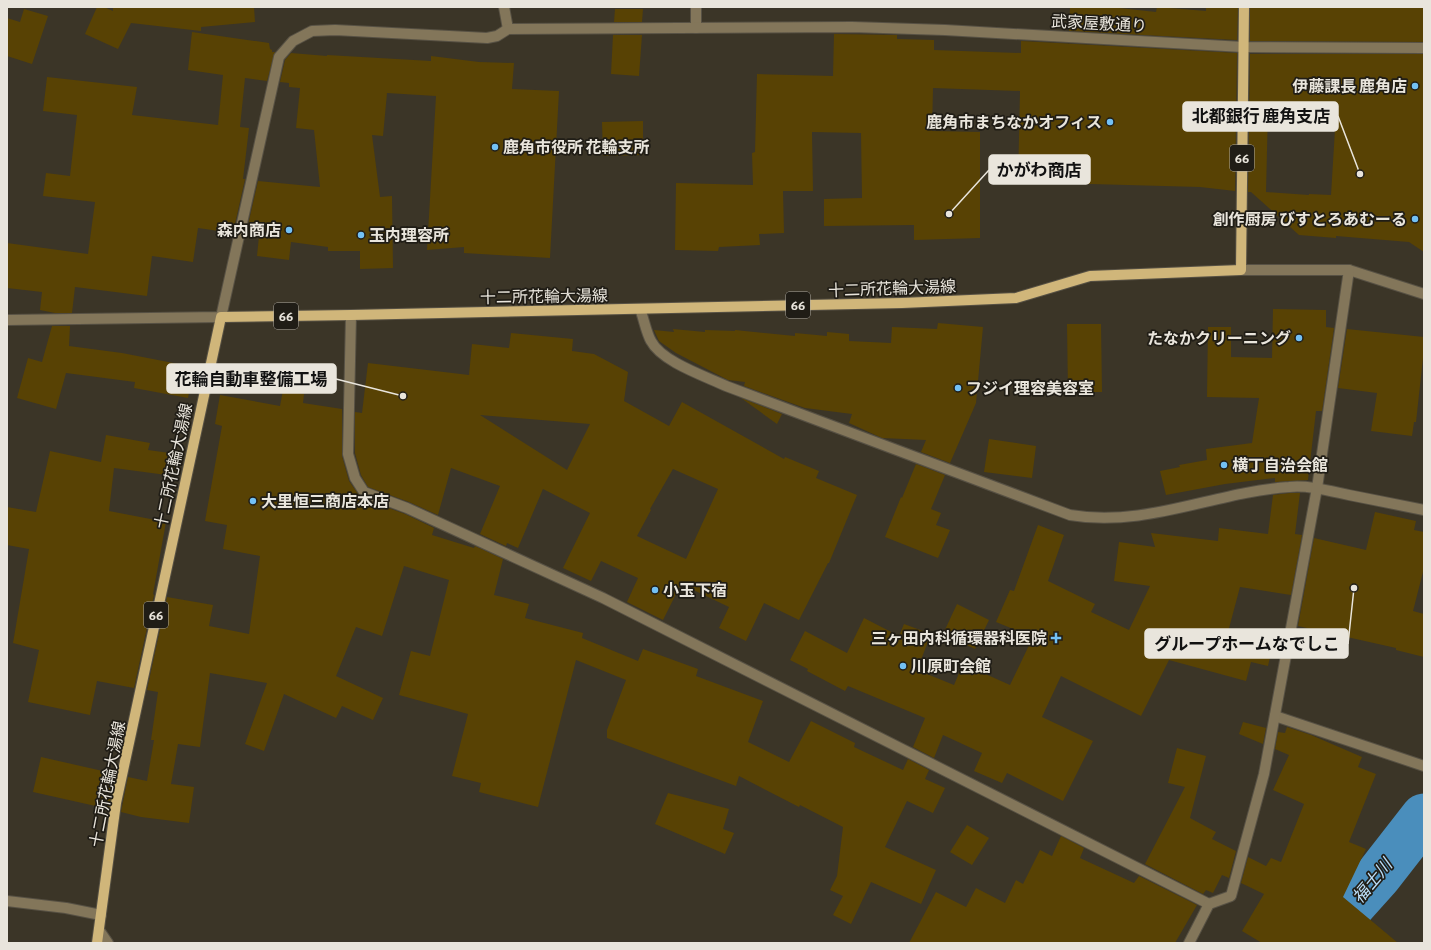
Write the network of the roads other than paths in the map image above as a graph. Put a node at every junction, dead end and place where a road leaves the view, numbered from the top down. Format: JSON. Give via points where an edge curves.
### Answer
{"nodes":[{"id":1,"x":504,"y":7,"type":"edge"},
{"id":2,"x":696,"y":7,"type":"edge"},
{"id":3,"x":1244,"y":7,"type":"edge"},
{"id":4,"x":696,"y":28,"type":"junction"},
{"id":5,"x":508,"y":29,"type":"junction"},
{"id":6,"x":1242,"y":47,"type":"junction"},
{"id":7,"x":1424,"y":48,"type":"edge"},
{"id":8,"x":1241,"y":270,"type":"junction"},
{"id":9,"x":1349,"y":270,"type":"junction"},
{"id":10,"x":1424,"y":294,"type":"edge"},
{"id":11,"x":640,"y":309,"type":"junction"},
{"id":12,"x":351,"y":315,"type":"junction"},
{"id":13,"x":221,"y":317,"type":"junction"},
{"id":14,"x":7,"y":320,"type":"edge"},
{"id":15,"x":1317,"y":488,"type":"junction"},
{"id":16,"x":1424,"y":510,"type":"edge"},
{"id":17,"x":1275,"y":716,"type":"junction"},
{"id":18,"x":1424,"y":766,"type":"edge"},
{"id":19,"x":7,"y":901,"type":"edge"},
{"id":20,"x":1209,"y":904,"type":"junction"},
{"id":21,"x":101,"y":915,"type":"junction"},
{"id":22,"x":98,"y":930,"type":"junction"},
{"id":23,"x":97,"y":943,"type":"edge"},
{"id":24,"x":108,"y":943,"type":"edge"},
{"id":25,"x":1189,"y":943,"type":"edge"}],
"edges":[{"from":1,"to":5,"type":"street"},
{"from":2,"to":4,"type":"street"},
{"from":3,"to":6,"type":"main road","number":"66"},
{"from":4,"to":5,"type":"street","name":"武家屋敷通り"},
{"from":4,"to":6,"type":"street","name":"武家屋敷通り","via":[[852,27],[945,30]]},
{"from":5,"to":13,"type":"street","via":[[497,36],[486,38],[312,31],[293,41],[279,57]]},
{"from":6,"to":7,"type":"street","name":"武家屋敷通り"},
{"from":6,"to":8,"type":"main road","number":"66"},
{"from":8,"to":9,"type":"street"},
{"from":8,"to":11,"type":"main road","name":"十二所花輪大湯線","number":"66","via":[[1090,276],[1016,298]]},
{"from":9,"to":10,"type":"street"},
{"from":9,"to":15,"type":"street"},
{"from":11,"to":12,"type":"main road","name":"十二所花輪大湯線","number":"66"},
{"from":11,"to":15,"type":"street","via":[[651,341],[672,361],[726,386],[1070,515],[1121,518],[1156,514],[1261,490],[1290,486]]},
{"from":12,"to":13,"type":"main road","name":"十二所花輪大湯線","number":"66"},
{"from":12,"to":20,"type":"street","via":[[348,454],[355,478],[364,492],[407,508],[603,598]]},
{"from":13,"to":14,"type":"street"},
{"from":13,"to":21,"type":"main road","name":"十二所花輪大湯線","number":"66","via":[[116,803]]},
{"from":15,"to":16,"type":"street"},
{"from":15,"to":17,"type":"street"},
{"from":17,"to":18,"type":"street"},
{"from":17,"to":20,"type":"street","via":[[1264,774],[1232,896]]},
{"from":19,"to":21,"type":"street"},
{"from":20,"to":25,"type":"street"},
{"from":21,"to":22,"type":"main road","name":"十二所花輪大湯線","number":"66"},
{"from":22,"to":23,"type":"main road","name":"十二所花輪大湯線","number":"66"},
{"from":22,"to":24,"type":"street"}]}
